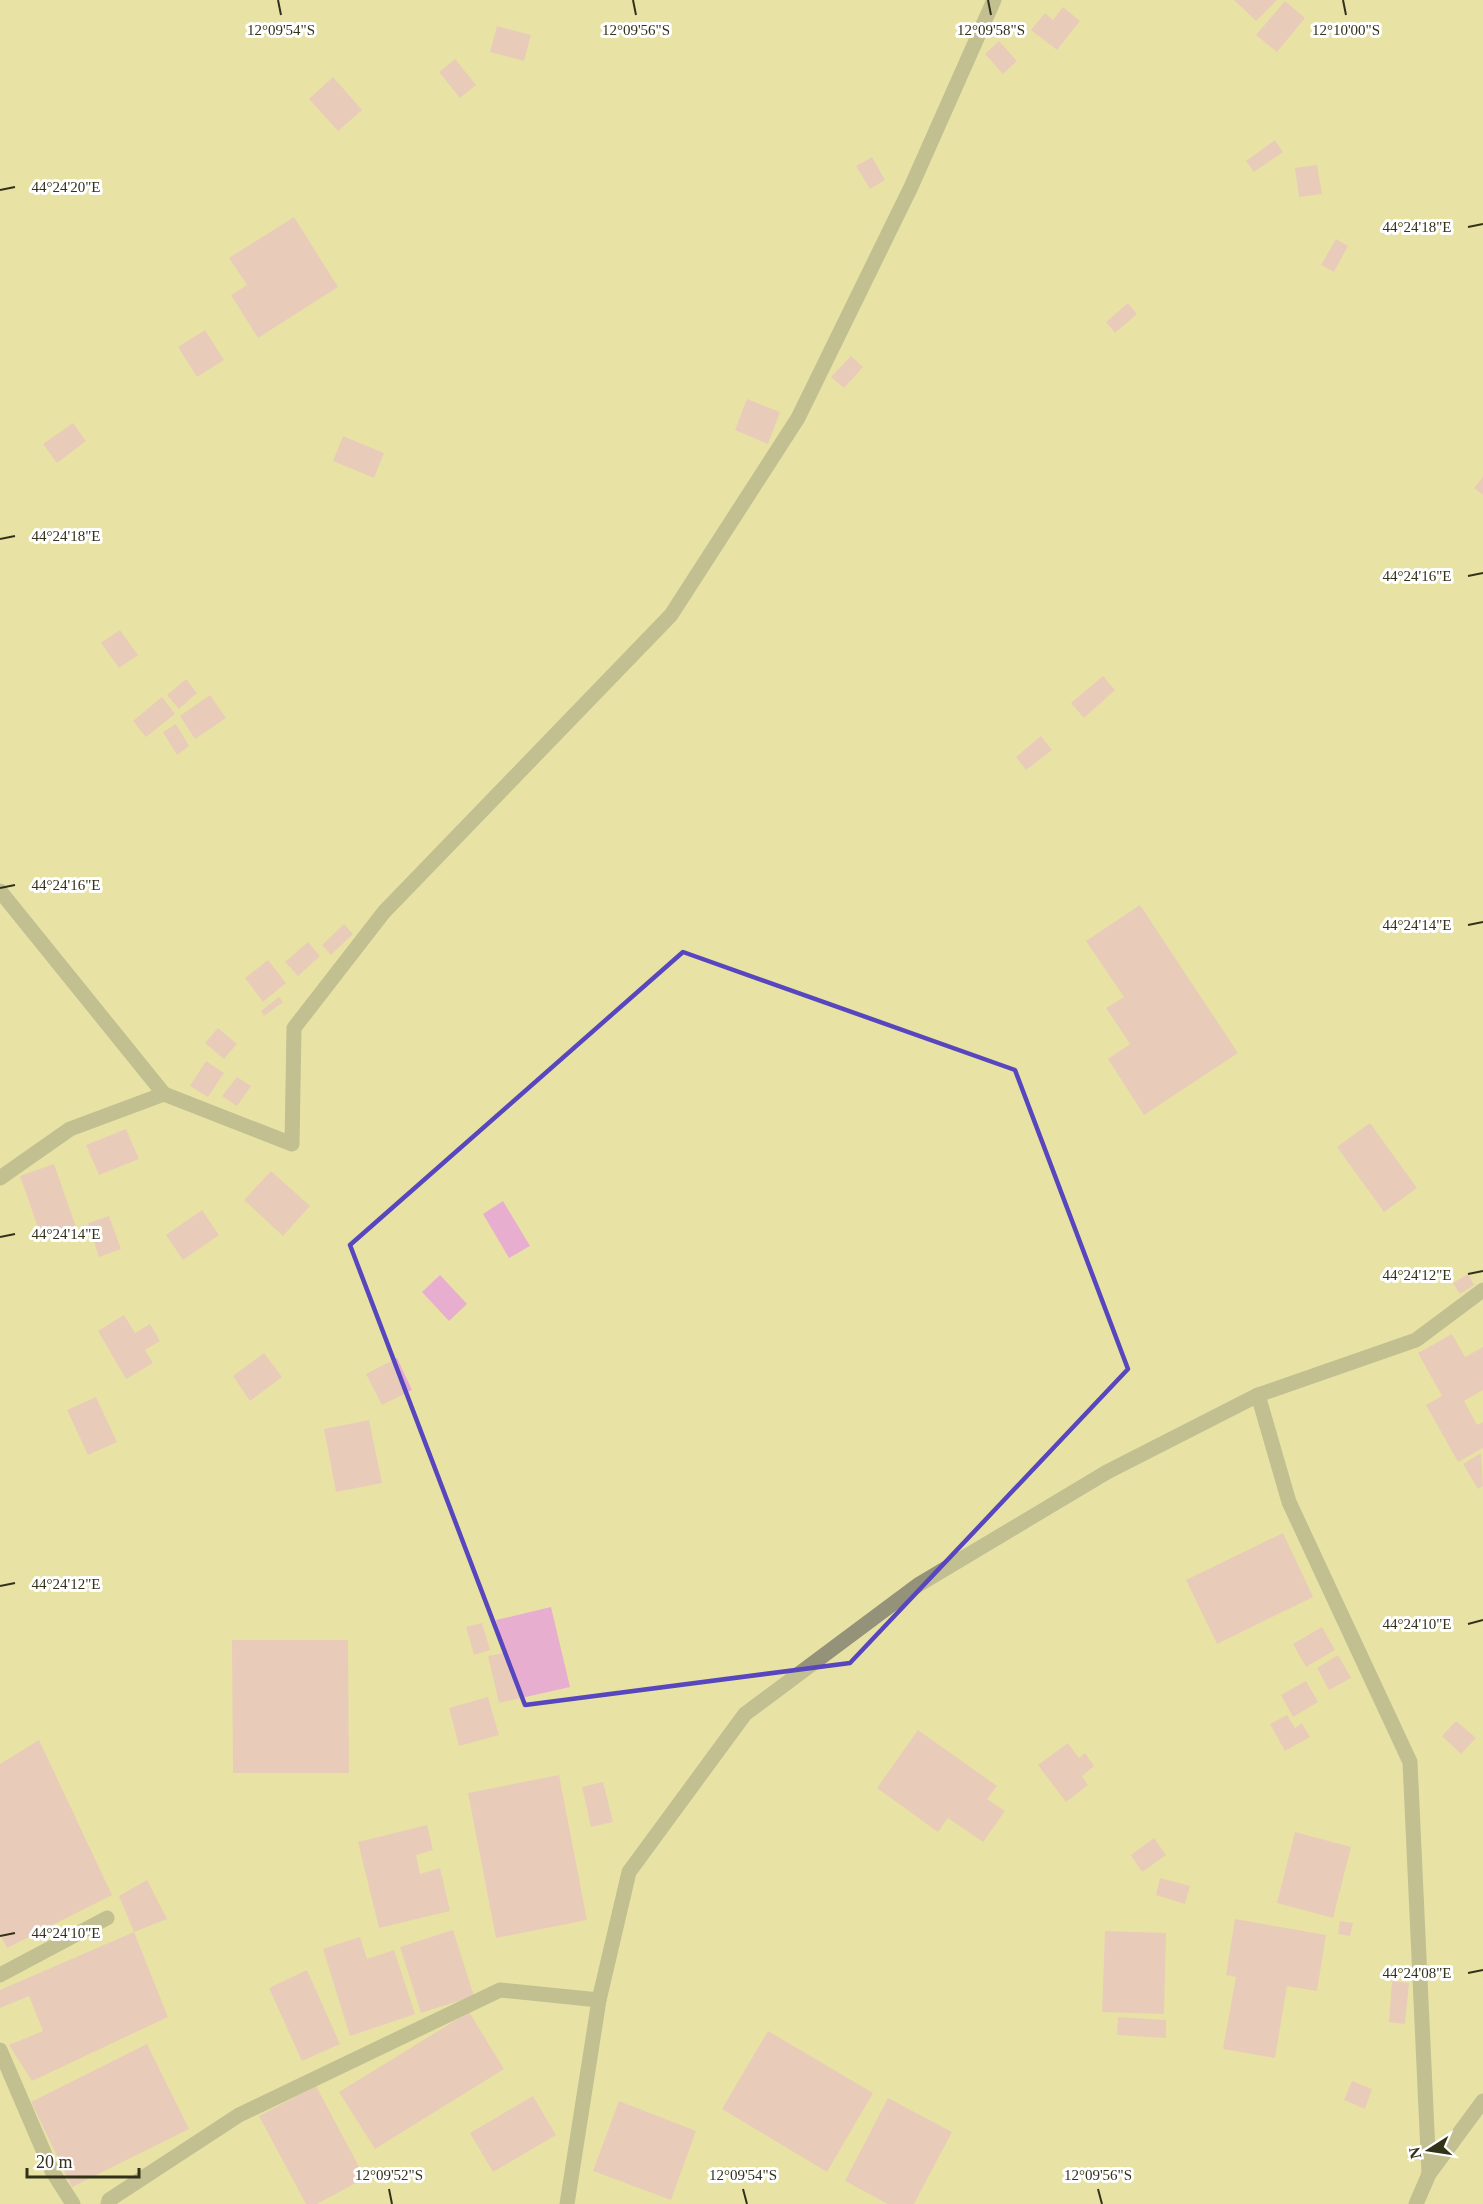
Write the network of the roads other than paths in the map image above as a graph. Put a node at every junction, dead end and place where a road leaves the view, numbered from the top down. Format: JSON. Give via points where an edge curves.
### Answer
{"nodes":[{"id":1,"x":994,"y":0,"type":"edge"},
{"id":2,"x":0,"y":891,"type":"edge"},
{"id":3,"x":164,"y":1094,"type":"junction"},
{"id":4,"x":0,"y":1178,"type":"edge"},
{"id":5,"x":1483,"y":1290,"type":"edge"},
{"id":6,"x":1258,"y":1395,"type":"junction"},
{"id":7,"x":107,"y":1918,"type":"dead end"},
{"id":8,"x":0,"y":1975,"type":"edge"},
{"id":9,"x":599,"y":2000,"type":"junction"},
{"id":10,"x":0,"y":2050,"type":"edge"},
{"id":11,"x":1483,"y":2101,"type":"edge"},
{"id":12,"x":1429,"y":2174,"type":"junction"},
{"id":13,"x":72,"y":2204,"type":"edge"},
{"id":14,"x":108,"y":2204,"type":"edge"},
{"id":15,"x":567,"y":2204,"type":"edge"},
{"id":16,"x":1416,"y":2204,"type":"edge"}],
"edges":[{"from":1,"to":3,"type":"street","via":[[911,187],[798,418],[671,615],[384,912],[294,1028],[292,1144]]},
{"from":2,"to":3,"type":"street"},
{"from":3,"to":4,"type":"street","via":[[70,1129]]},
{"from":5,"to":6,"type":"street","via":[[1416,1340]]},
{"from":6,"to":9,"type":"street","via":[[1107,1472],[918,1585],[745,1714],[629,1872]]},
{"from":6,"to":12,"type":"street","via":[[1289,1502],[1410,1762]]},
{"from":7,"to":8,"type":"street"},
{"from":9,"to":14,"type":"street","via":[[501,1990],[240,2115],[109,2199]]},
{"from":9,"to":15,"type":"street"},
{"from":10,"to":13,"type":"street","via":[[52,2171]]},
{"from":11,"to":12,"type":"street"},
{"from":12,"to":16,"type":"street"}]}
